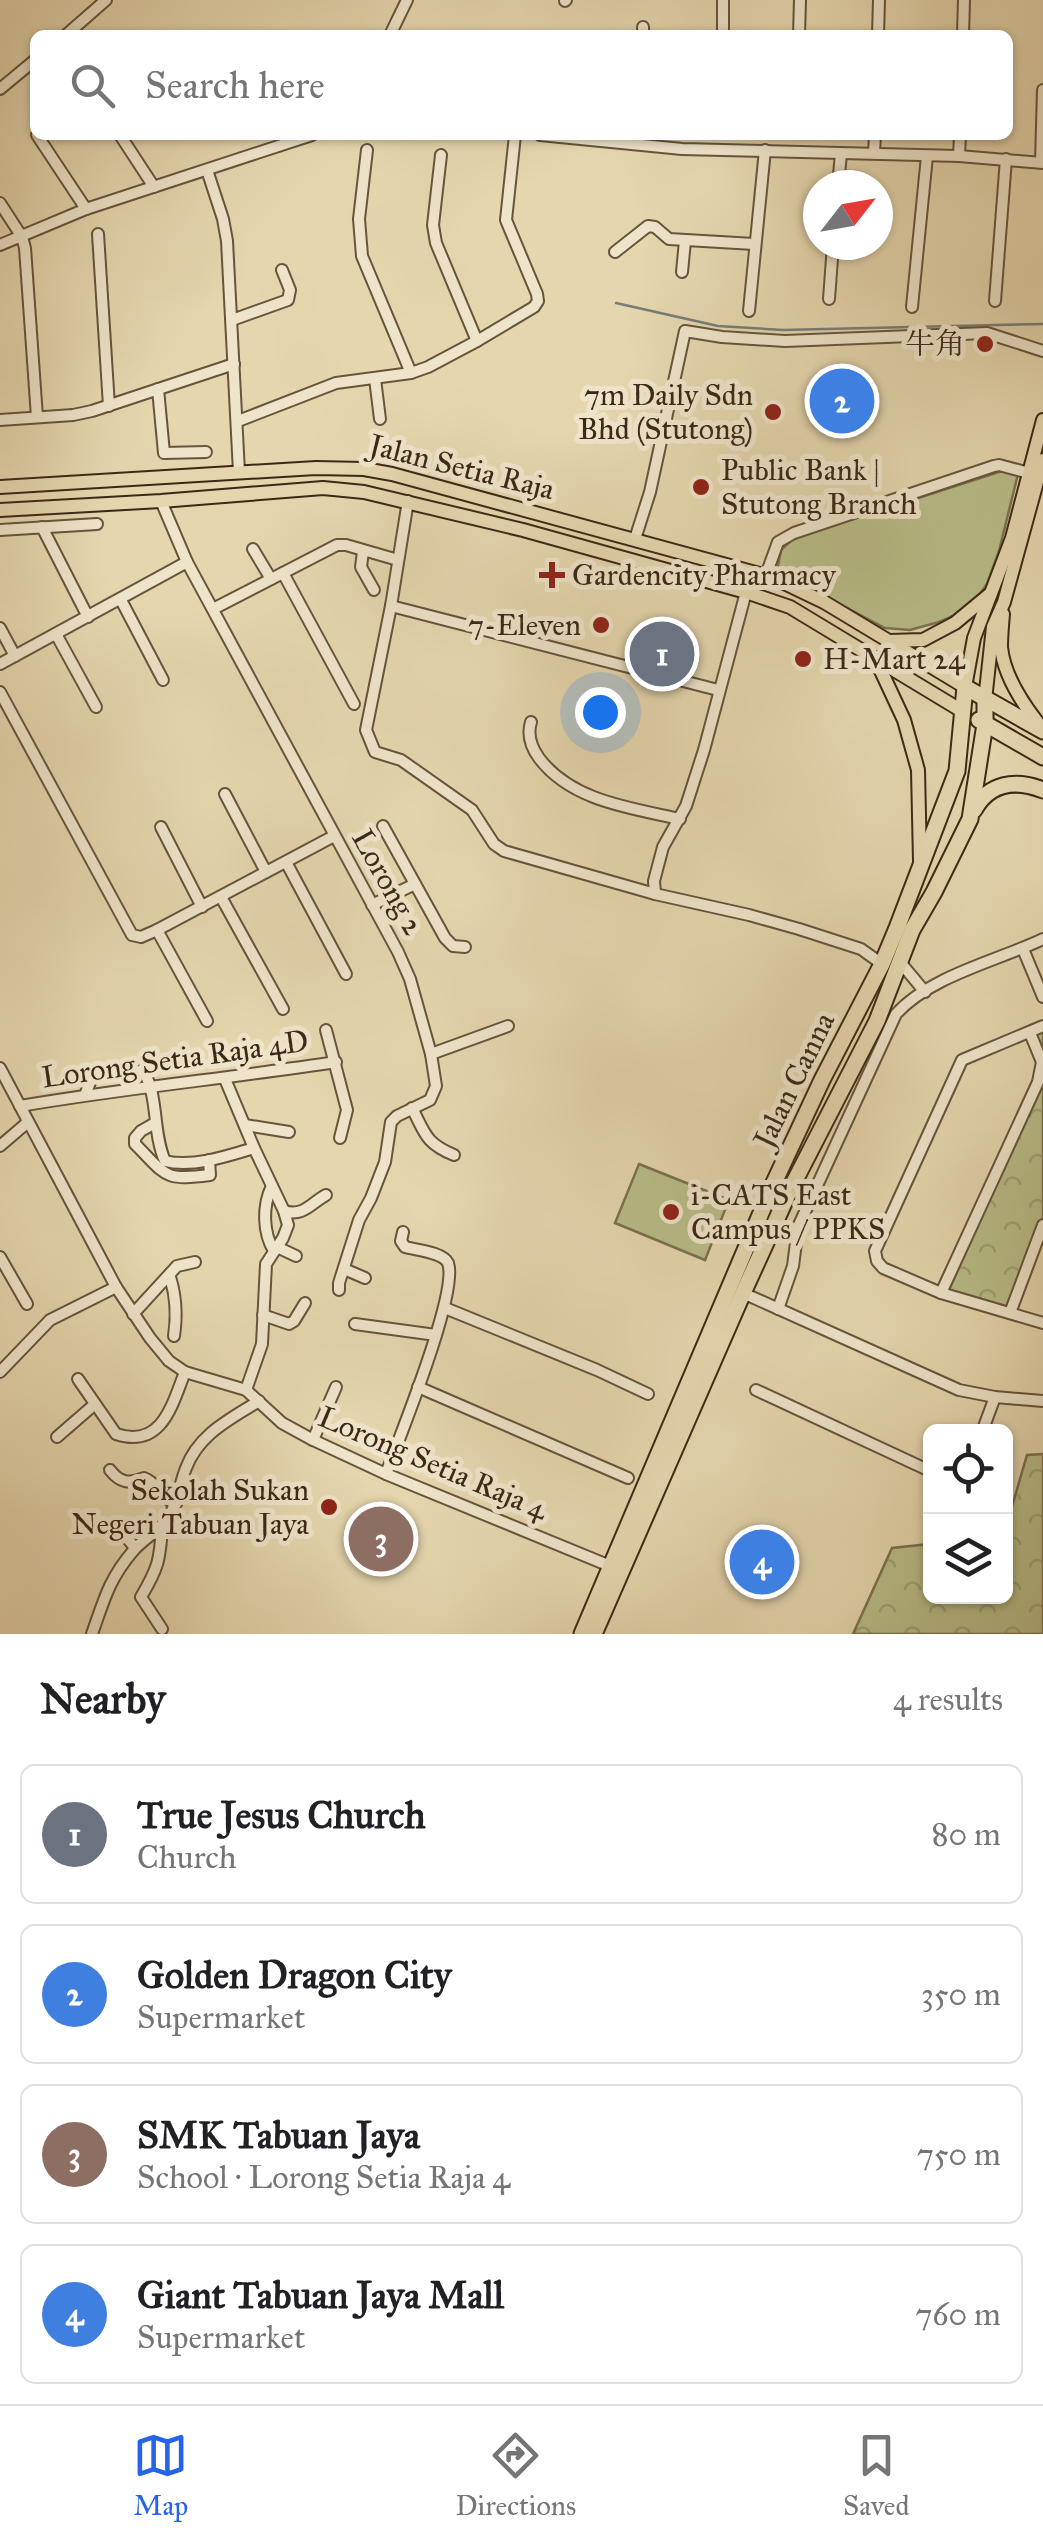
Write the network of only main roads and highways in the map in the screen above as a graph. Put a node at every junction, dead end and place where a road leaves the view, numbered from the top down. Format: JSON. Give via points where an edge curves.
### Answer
{"nodes":[{"id":1,"x":1043,"y":420,"type":"edge"},
{"id":2,"x":1043,"y":460,"type":"edge"},
{"id":3,"x":272,"y":469,"type":"junction"},
{"id":4,"x":240,"y":472,"type":"junction"},
{"id":5,"x":91,"y":483,"type":"junction"},
{"id":6,"x":0,"y":487,"type":"edge"},
{"id":7,"x":364,"y":492,"type":"junction"},
{"id":8,"x":161,"y":501,"type":"junction"},
{"id":9,"x":408,"y":502,"type":"junction"},
{"id":10,"x":0,"y":510,"type":"edge"},
{"id":11,"x":635,"y":539,"type":"junction"},
{"id":12,"x":676,"y":572,"type":"junction"},
{"id":13,"x":998,"y":597,"type":"junction"},
{"id":14,"x":886,"y":641,"type":"junction"},
{"id":15,"x":876,"y":660,"type":"junction"},
{"id":16,"x":964,"y":687,"type":"junction"},
{"id":17,"x":985,"y":700,"type":"junction"},
{"id":18,"x":962,"y":710,"type":"junction"},
{"id":19,"x":986,"y":724,"type":"junction"},
{"id":20,"x":1043,"y":730,"type":"edge"},
{"id":21,"x":1043,"y":756,"type":"edge"},
{"id":22,"x":1043,"y":790,"type":"edge"},
{"id":23,"x":970,"y":819,"type":"junction"},
{"id":24,"x":920,"y":868,"type":"junction"},
{"id":25,"x":582,"y":1634,"type":"edge"},
{"id":26,"x":594,"y":1634,"type":"edge"}],
"edges":[{"from":1,"to":13,"type":"main road"},
{"from":2,"to":13,"type":"main road"},
{"from":3,"to":4,"type":"main road","name":"Jalan Setia Raja"},
{"from":3,"to":9,"type":"main road","via":[[286,476],[351,474],[397,483]]},
{"from":3,"to":11,"type":"main road","name":"Jalan Setia Raja","via":[[364,468]]},
{"from":4,"to":5,"type":"main road","name":"Jalan Setia Raja"},
{"from":4,"to":7,"type":"main road","via":[[251,487],[344,481]]},
{"from":5,"to":6,"type":"main road","name":"Jalan Setia Raja"},
{"from":5,"to":8,"type":"main road","via":[[148,486]]},
{"from":7,"to":8,"type":"main road","name":"Jalan Setia Raja","via":[[323,488]]},
{"from":7,"to":9,"type":"main road","name":"Jalan Setia Raja"},
{"from":8,"to":10,"type":"main road","name":"Jalan Setia Raja"},
{"from":9,"to":12,"type":"main road","name":"Jalan Setia Raja"},
{"from":11,"to":12,"type":"main road","via":[[636,555]]},
{"from":11,"to":14,"type":"main road","name":"Jalan Setia Raja","via":[[766,575]]},
{"from":12,"to":15,"type":"main road","name":"Jalan Setia Raja","via":[[790,607]]},
{"from":13,"to":14,"type":"main road","via":[[922,640]]},
{"from":13,"to":16,"type":"main road","name":"Jalan Canna","via":[[974,638]]},
{"from":13,"to":17,"type":"main road"},
{"from":13,"to":20,"type":"main road","via":[[1001,650],[1017,693]]},
{"from":14,"to":16,"type":"main road","name":"Jalan Setia Raja"},
{"from":15,"to":18,"type":"main road","name":"Jalan Setia Raja"},
{"from":15,"to":24,"type":"main road","via":[[918,770]]},
{"from":16,"to":17,"type":"highway"},
{"from":16,"to":18,"type":"highway","name":"Jalan Canna"},
{"from":17,"to":19,"type":"highway","name":"Jalan Canna"},
{"from":17,"to":20,"type":"highway"},
{"from":18,"to":19,"type":"highway"},
{"from":18,"to":24,"type":"highway","name":"Jalan Canna","via":[[957,771]]},
{"from":19,"to":21,"type":"highway"},
{"from":19,"to":23,"type":"highway","name":"Jalan Canna"},
{"from":22,"to":23,"type":"highway","via":[[1002,785],[982,797]]},
{"from":23,"to":26,"type":"highway","name":"Jalan Canna","via":[[743,1292]]},
{"from":24,"to":25,"type":"highway","name":"Jalan Canna","via":[[882,964],[772,1187]]}]}
